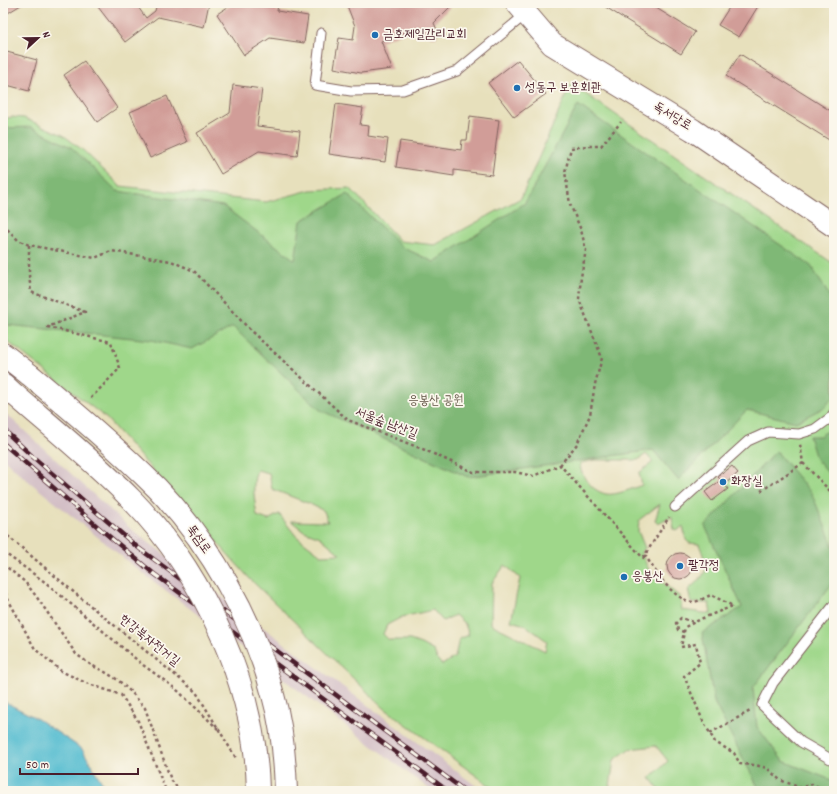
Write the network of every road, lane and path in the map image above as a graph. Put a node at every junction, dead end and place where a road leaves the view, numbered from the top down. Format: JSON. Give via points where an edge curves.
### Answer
{"nodes":[{"id":1,"x":522,"y":8,"type":"edge"},
{"id":2,"x":321,"y":33,"type":"dead end"},
{"id":3,"x":620,"y":122,"type":"dead end"},
{"id":4,"x":3,"y":225,"type":"edge"},
{"id":5,"x":834,"y":226,"type":"edge"},
{"id":6,"x":30,"y":245,"type":"junction"},
{"id":7,"x":3,"y":354,"type":"edge"},
{"id":8,"x":9,"y":389,"type":"edge"},
{"id":9,"x":89,"y":400,"type":"dead end"},
{"id":10,"x":834,"y":413,"type":"edge"},
{"id":11,"x":799,"y":434,"type":"junction"},
{"id":12,"x":803,"y":463,"type":"junction"},
{"id":13,"x":560,"y":466,"type":"junction"},
{"id":14,"x":761,"y":491,"type":"dead end"},
{"id":15,"x":834,"y":494,"type":"edge"},
{"id":16,"x":675,"y":507,"type":"joint"},
{"id":17,"x":3,"y":532,"type":"edge"},
{"id":18,"x":3,"y":552,"type":"edge"},
{"id":19,"x":645,"y":555,"type":"junction"},
{"id":20,"x":3,"y":564,"type":"edge"},
{"id":21,"x":3,"y":587,"type":"edge"},
{"id":22,"x":834,"y":605,"type":"edge"},
{"id":23,"x":694,"y":622,"type":"junction"},
{"id":24,"x":684,"y":632,"type":"junction"},
{"id":25,"x":762,"y":705,"type":"junction"},
{"id":26,"x":221,"y":732,"type":"junction"},
{"id":27,"x":710,"y":733,"type":"junction"},
{"id":28,"x":238,"y":761,"type":"dead end"},
{"id":29,"x":834,"y":761,"type":"edge"},
{"id":30,"x":166,"y":791,"type":"edge"},
{"id":31,"x":180,"y":791,"type":"edge"},
{"id":32,"x":258,"y":791,"type":"edge"},
{"id":33,"x":286,"y":791,"type":"edge"},
{"id":34,"x":827,"y":791,"type":"edge"}],
"edges":[{"from":1,"to":2,"type":"lane","via":[[457,71],[403,90],[351,90],[315,85]]},
{"from":1,"to":5,"type":"main road","name":"독서당로","via":[[552,44],[694,130]]},
{"from":3,"to":13,"type":"path","via":[[601,146],[571,148],[565,172],[570,204],[586,250],[579,299],[602,358],[590,415],[577,444]]},
{"from":4,"to":6,"type":"path","name":"서울숲 남산길","via":[[18,240]]},
{"from":6,"to":9,"type":"path","via":[[31,292],[85,312],[48,327],[111,342],[120,368]]},
{"from":6,"to":13,"type":"path","name":"서울숲 남산길","via":[[95,258],[111,251],[171,261],[194,271],[252,332],[348,420],[426,450],[473,472],[515,472],[533,476]]},
{"from":7,"to":33,"type":"main road","name":"뚝섬로","bridge":true,"via":[[83,419],[157,489],[202,543],[236,600],[263,663],[281,730]]},
{"from":8,"to":32,"type":"main road","name":"뚝섬로","bridge":true,"via":[[106,474],[133,501],[182,562],[220,632],[242,693],[252,731]]},
{"from":10,"to":11,"type":"lane","via":[[815,430]]},
{"from":11,"to":12,"type":"path"},
{"from":11,"to":16,"type":"lane","via":[[768,432],[748,441]]},
{"from":12,"to":14,"type":"path"},
{"from":12,"to":15,"type":"path"},
{"from":13,"to":19,"type":"path","via":[[643,558]]},
{"from":16,"to":19,"type":"path"},
{"from":17,"to":26,"type":"path","name":"한강북자전거길","via":[[196,692]]},
{"from":18,"to":26,"type":"path","via":[[45,582],[143,665],[176,689]]},
{"from":19,"to":23,"type":"path","via":[[657,575],[684,599],[695,602],[711,595],[733,606]]},
{"from":20,"to":31,"type":"path","via":[[25,582],[76,654],[118,680],[145,708],[171,780]]},
{"from":21,"to":30,"type":"path","via":[[35,649],[61,671],[121,695],[138,721]]},
{"from":22,"to":25,"type":"lane","via":[[773,683]]},
{"from":23,"to":24,"type":"path","via":[[685,627]]},
{"from":23,"to":24,"type":"path","via":[[681,618],[676,623],[678,630]]},
{"from":24,"to":27,"type":"path","via":[[681,647],[696,644],[700,663],[684,676]]},
{"from":25,"to":27,"type":"path"},
{"from":25,"to":29,"type":"lane","via":[[801,742]]},
{"from":26,"to":28,"type":"path","name":"한강북자전거길"},
{"from":27,"to":34,"type":"path","via":[[715,742],[734,753],[740,764],[767,768],[780,780],[800,788],[812,784]]}]}
